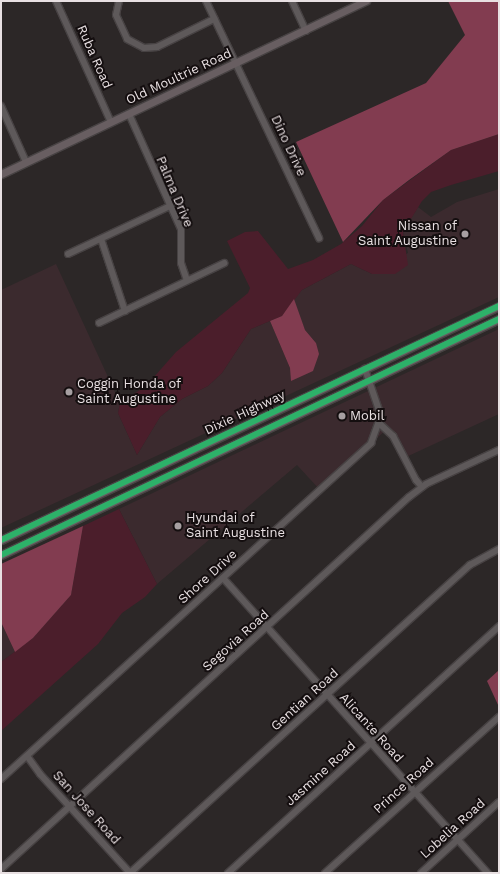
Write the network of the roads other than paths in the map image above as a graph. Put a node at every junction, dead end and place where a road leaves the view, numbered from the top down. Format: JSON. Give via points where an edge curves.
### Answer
{"nodes":[{"id":1,"x":56,"y":1,"type":"edge"},
{"id":2,"x":119,"y":1,"type":"edge"},
{"id":3,"x":206,"y":1,"type":"edge"},
{"id":4,"x":292,"y":1,"type":"edge"},
{"id":5,"x":366,"y":1,"type":"edge"},
{"id":6,"x":214,"y":19,"type":"junction"},
{"id":7,"x":306,"y":31,"type":"junction"},
{"id":8,"x":237,"y":63,"type":"junction"},
{"id":9,"x":1,"y":106,"type":"edge"},
{"id":10,"x":129,"y":114,"type":"junction"},
{"id":11,"x":112,"y":122,"type":"junction"},
{"id":12,"x":26,"y":162,"type":"junction"},
{"id":13,"x":1,"y":174,"type":"edge"},
{"id":14,"x":170,"y":206,"type":"junction"},
{"id":15,"x":319,"y":238,"type":"dead end"},
{"id":16,"x":101,"y":239,"type":"junction"},
{"id":17,"x":68,"y":254,"type":"dead end"},
{"id":18,"x":224,"y":263,"type":"dead end"},
{"id":19,"x":188,"y":280,"type":"junction"},
{"id":20,"x":497,"y":307,"type":"edge"},
{"id":21,"x":125,"y":311,"type":"junction"},
{"id":22,"x":499,"y":318,"type":"edge"},
{"id":23,"x":99,"y":323,"type":"dead end"},
{"id":24,"x":365,"y":369,"type":"junction"},
{"id":25,"x":370,"y":381,"type":"junction"},
{"id":26,"x":380,"y":424,"type":"junction"},
{"id":27,"x":499,"y":450,"type":"edge"},
{"id":28,"x":180,"y":456,"type":"junction"},
{"id":29,"x":185,"y":468,"type":"junction"},
{"id":30,"x":422,"y":486,"type":"junction"},
{"id":31,"x":32,"y":526,"type":"junction"},
{"id":32,"x":38,"y":538,"type":"junction"},
{"id":33,"x":1,"y":540,"type":"edge"},
{"id":34,"x":499,"y":549,"type":"edge"},
{"id":35,"x":1,"y":555,"type":"edge"},
{"id":36,"x":223,"y":578,"type":"junction"},
{"id":37,"x":499,"y":626,"type":"edge"},
{"id":38,"x":266,"y":628,"type":"junction"},
{"id":39,"x":327,"y":695,"type":"junction"},
{"id":40,"x":499,"y":717,"type":"edge"},
{"id":41,"x":371,"y":743,"type":"junction"},
{"id":42,"x":27,"y":756,"type":"junction"},
{"id":43,"x":1,"y":779,"type":"edge"},
{"id":44,"x":415,"y":791,"type":"junction"},
{"id":45,"x":499,"y":802,"type":"edge"},
{"id":46,"x":70,"y":807,"type":"junction"},
{"id":47,"x":458,"y":839,"type":"junction"},
{"id":48,"x":1,"y":869,"type":"edge"},
{"id":49,"x":130,"y":873,"type":"edge"},
{"id":50,"x":228,"y":873,"type":"edge"},
{"id":51,"x":325,"y":873,"type":"edge"},
{"id":52,"x":421,"y":873,"type":"edge"},
{"id":53,"x":488,"y":873,"type":"edge"}],
"edges":[{"from":1,"to":11,"type":"street","name":"Ruba Road"},
{"from":2,"to":6,"type":"street","via":[[116,15],[127,39],[144,48],[157,47]]},
{"from":3,"to":6,"type":"street","name":"Dino Drive"},
{"from":4,"to":7,"type":"street"},
{"from":5,"to":7,"type":"main road","name":"Old Moultrie Road"},
{"from":6,"to":8,"type":"street","name":"Dino Drive"},
{"from":7,"to":8,"type":"main road","name":"Old Moultrie Road"},
{"from":8,"to":10,"type":"main road","name":"Old Moultrie Road"},
{"from":8,"to":15,"type":"street","name":"Dino Drive"},
{"from":9,"to":12,"type":"street"},
{"from":10,"to":11,"type":"main road","name":"Old Moultrie Road"},
{"from":10,"to":14,"type":"street","name":"Palma Drive"},
{"from":11,"to":12,"type":"main road","name":"Old Moultrie Road"},
{"from":12,"to":13,"type":"main road","name":"Old Moultrie Road"},
{"from":14,"to":16,"type":"street"},
{"from":14,"to":19,"type":"street","name":"Palma Drive","via":[[180,229],[181,263]]},
{"from":16,"to":17,"type":"street"},
{"from":16,"to":21,"type":"street"},
{"from":18,"to":19,"type":"street"},
{"from":19,"to":21,"type":"street"},
{"from":20,"to":22,"type":"main road"},
{"from":20,"to":24,"type":"main road","name":"Dixie Highway"},
{"from":21,"to":23,"type":"street"},
{"from":22,"to":25,"type":"main road"},
{"from":24,"to":25,"type":"street"},
{"from":24,"to":28,"type":"main road","name":"Dixie Highway"},
{"from":25,"to":26,"type":"street","via":[[379,405]]},
{"from":25,"to":29,"type":"main road"},
{"from":26,"to":30,"type":"street","via":[[393,436],[416,480]]},
{"from":26,"to":36,"type":"street","name":"Shore Drive","via":[[366,448]]},
{"from":27,"to":30,"type":"street","name":"Segovia Road"},
{"from":28,"to":29,"type":"main road"},
{"from":28,"to":31,"type":"main road","name":"Dixie Highway"},
{"from":29,"to":32,"type":"main road"},
{"from":30,"to":38,"type":"street","name":"Segovia Road"},
{"from":31,"to":32,"type":"main road"},
{"from":31,"to":33,"type":"main road","name":"Dixie Highway"},
{"from":32,"to":35,"type":"main road"},
{"from":34,"to":39,"type":"street","name":"Gentian Road","via":[[470,565]]},
{"from":36,"to":38,"type":"street","name":"Alicante Road"},
{"from":36,"to":42,"type":"street","name":"Shore Drive"},
{"from":37,"to":41,"type":"street","name":"Jasmine Road"},
{"from":38,"to":39,"type":"street","name":"Alicante Road"},
{"from":38,"to":46,"type":"street","name":"Segovia Road"},
{"from":39,"to":41,"type":"street","name":"Alicante Road"},
{"from":39,"to":49,"type":"street","name":"Gentian Road"},
{"from":40,"to":44,"type":"street","name":"Prince Road"},
{"from":41,"to":44,"type":"street","name":"Alicante Road"},
{"from":41,"to":50,"type":"street","name":"Jasmine Road"},
{"from":42,"to":43,"type":"street","name":"Shore Drive"},
{"from":42,"to":46,"type":"street","name":"San Jose Road"},
{"from":44,"to":47,"type":"street","name":"Alicante Road"},
{"from":44,"to":51,"type":"street","name":"Prince Road"},
{"from":45,"to":47,"type":"street","name":"Lobelia Road"},
{"from":46,"to":48,"type":"street","name":"Segovia Road"},
{"from":46,"to":49,"type":"street","name":"San Jose Road"},
{"from":47,"to":52,"type":"street","name":"Lobelia Road"},
{"from":47,"to":53,"type":"street","name":"Alicante Road"}]}
